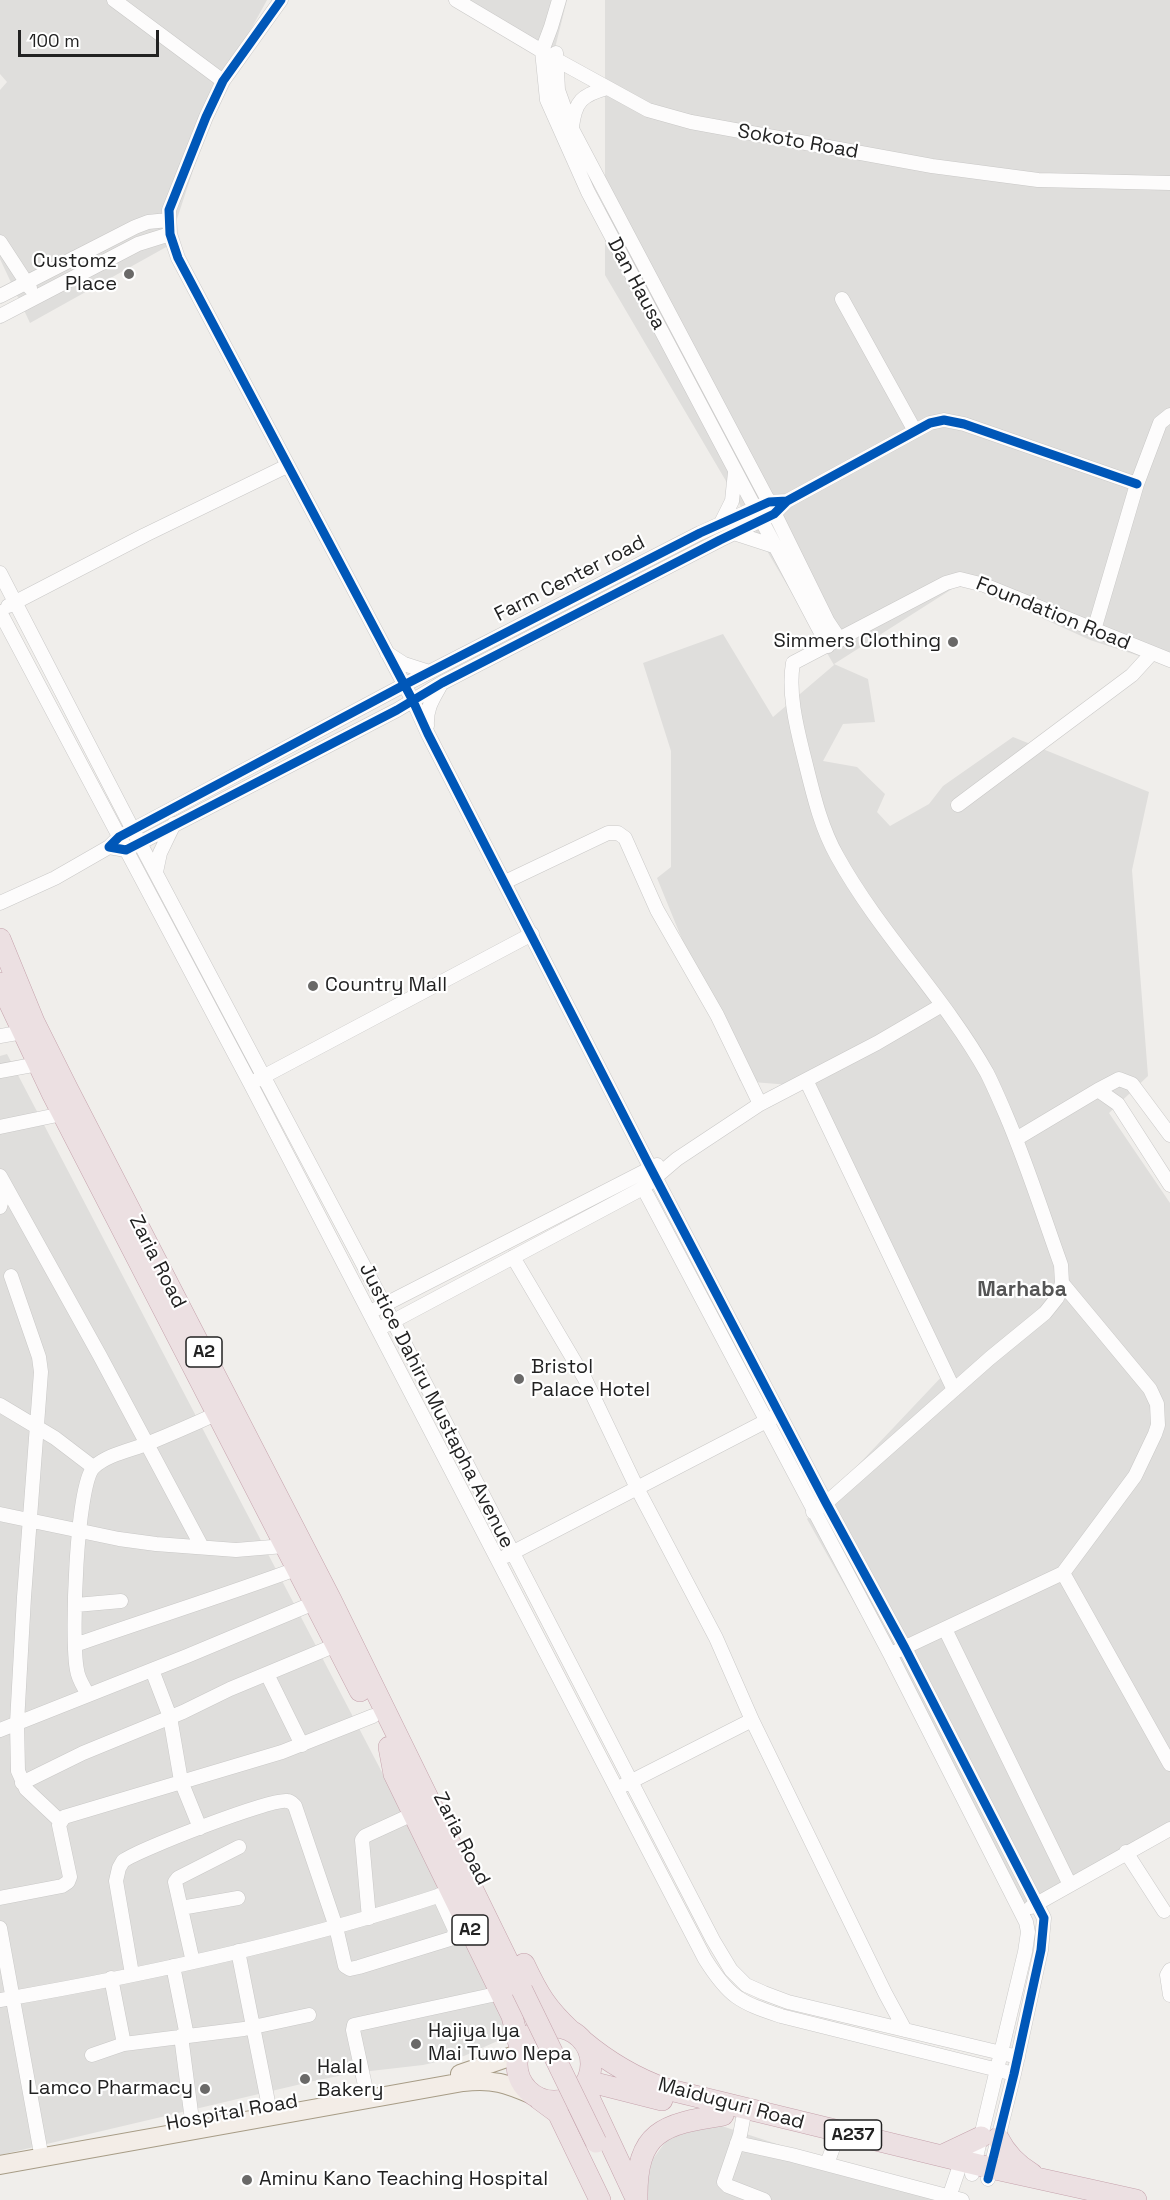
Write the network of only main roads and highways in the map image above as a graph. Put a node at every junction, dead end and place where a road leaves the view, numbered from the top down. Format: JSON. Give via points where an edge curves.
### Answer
{"nodes":[{"id":1,"x":0,"y":939,"type":"edge"},
{"id":2,"x":0,"y":983,"type":"edge"},
{"id":3,"x":395,"y":1745,"type":"junction"},
{"id":4,"x":512,"y":1992,"type":"junction"},
{"id":5,"x":577,"y":2036,"type":"junction"},
{"id":6,"x":519,"y":2051,"type":"junction"},
{"id":7,"x":464,"y":2077,"type":"junction"},
{"id":8,"x":585,"y":2084,"type":"junction"},
{"id":9,"x":536,"y":2097,"type":"junction"},
{"id":10,"x":733,"y":2117,"type":"junction"},
{"id":11,"x":237,"y":2118,"type":"junction"},
{"id":12,"x":591,"y":2145,"type":"junction"},
{"id":13,"x":943,"y":2155,"type":"junction"},
{"id":14,"x":0,"y":2156,"type":"edge"},
{"id":15,"x":0,"y":2165,"type":"edge"},
{"id":16,"x":977,"y":2171,"type":"junction"},
{"id":17,"x":1037,"y":2178,"type":"junction"},
{"id":18,"x":600,"y":2200,"type":"edge"},
{"id":19,"x":611,"y":2200,"type":"edge"},
{"id":20,"x":633,"y":2200,"type":"edge"},
{"id":21,"x":1077,"y":2200,"type":"edge"},
{"id":22,"x":1136,"y":2200,"type":"edge"}],
"edges":[{"from":1,"to":3,"type":"highway","name":"Zaria Road","number":"A2","via":[[34,1022],[67,1088],[331,1600]]},
{"from":2,"to":3,"type":"highway","name":"Zaria Road","number":"A2","via":[[62,1114],[284,1546],[373,1716]]},
{"from":3,"to":4,"type":"highway","name":"Zaria Road","number":"A2"},
{"from":3,"to":4,"type":"highway","name":"Zaria Road","number":"A2","via":[[394,1774],[445,1893]]},
{"from":3,"to":5,"type":"highway","name":"Zaria Road","number":"A2","via":[[414,1752],[424,1765],[541,2000]]},
{"from":4,"to":6,"type":"highway","name":"Zaria Road","number":"A2"},
{"from":4,"to":12,"type":"highway","number":"A2"},
{"from":5,"to":6,"type":"highway","via":[[560,2028],[548,2028],[527,2038]]},
{"from":5,"to":8,"type":"highway","via":[[591,2061]]},
{"from":5,"to":13,"type":"highway","name":"Maiduguri Road","number":"A237","via":[[630,2074],[666,2089]]},
{"from":6,"to":7,"type":"main road"},
{"from":6,"to":9,"type":"highway","via":[[519,2077]]},
{"from":7,"to":9,"type":"main road","via":[[500,2082]]},
{"from":7,"to":11,"type":"main road","name":"Hospital Road"},
{"from":7,"to":11,"type":"main road","name":"Hospital Road","via":[[269,2107]]},
{"from":8,"to":9,"type":"highway","via":[[568,2099],[549,2101]]},
{"from":8,"to":10,"type":"highway","name":"Maiduguri Road","number":"A237"},
{"from":8,"to":20,"type":"highway"},
{"from":9,"to":18,"type":"highway","via":[[558,2113]]},
{"from":10,"to":16,"type":"highway","name":"Maiduguri Road","number":"A237"},
{"from":10,"to":20,"type":"highway","via":[[670,2126],[653,2138],[641,2157]]},
{"from":11,"to":14,"type":"main road","name":"Hospital Road","via":[[192,2120]]},
{"from":11,"to":15,"type":"main road","name":"Hospital Road"},
{"from":12,"to":19,"type":"highway","number":"A2"},
{"from":12,"to":20,"type":"highway","number":"A2"},
{"from":13,"to":16,"type":"highway","name":"Maiduguri Road","number":"A237"},
{"from":13,"to":17,"type":"highway","via":[[990,2138]]},
{"from":16,"to":17,"type":"highway","name":"Maiduguri Road","number":"A237"},
{"from":16,"to":21,"type":"highway","name":"Maiduguri Road","number":"A237"},
{"from":17,"to":22,"type":"highway","name":"Maiduguri Road","number":"A237"}]}
